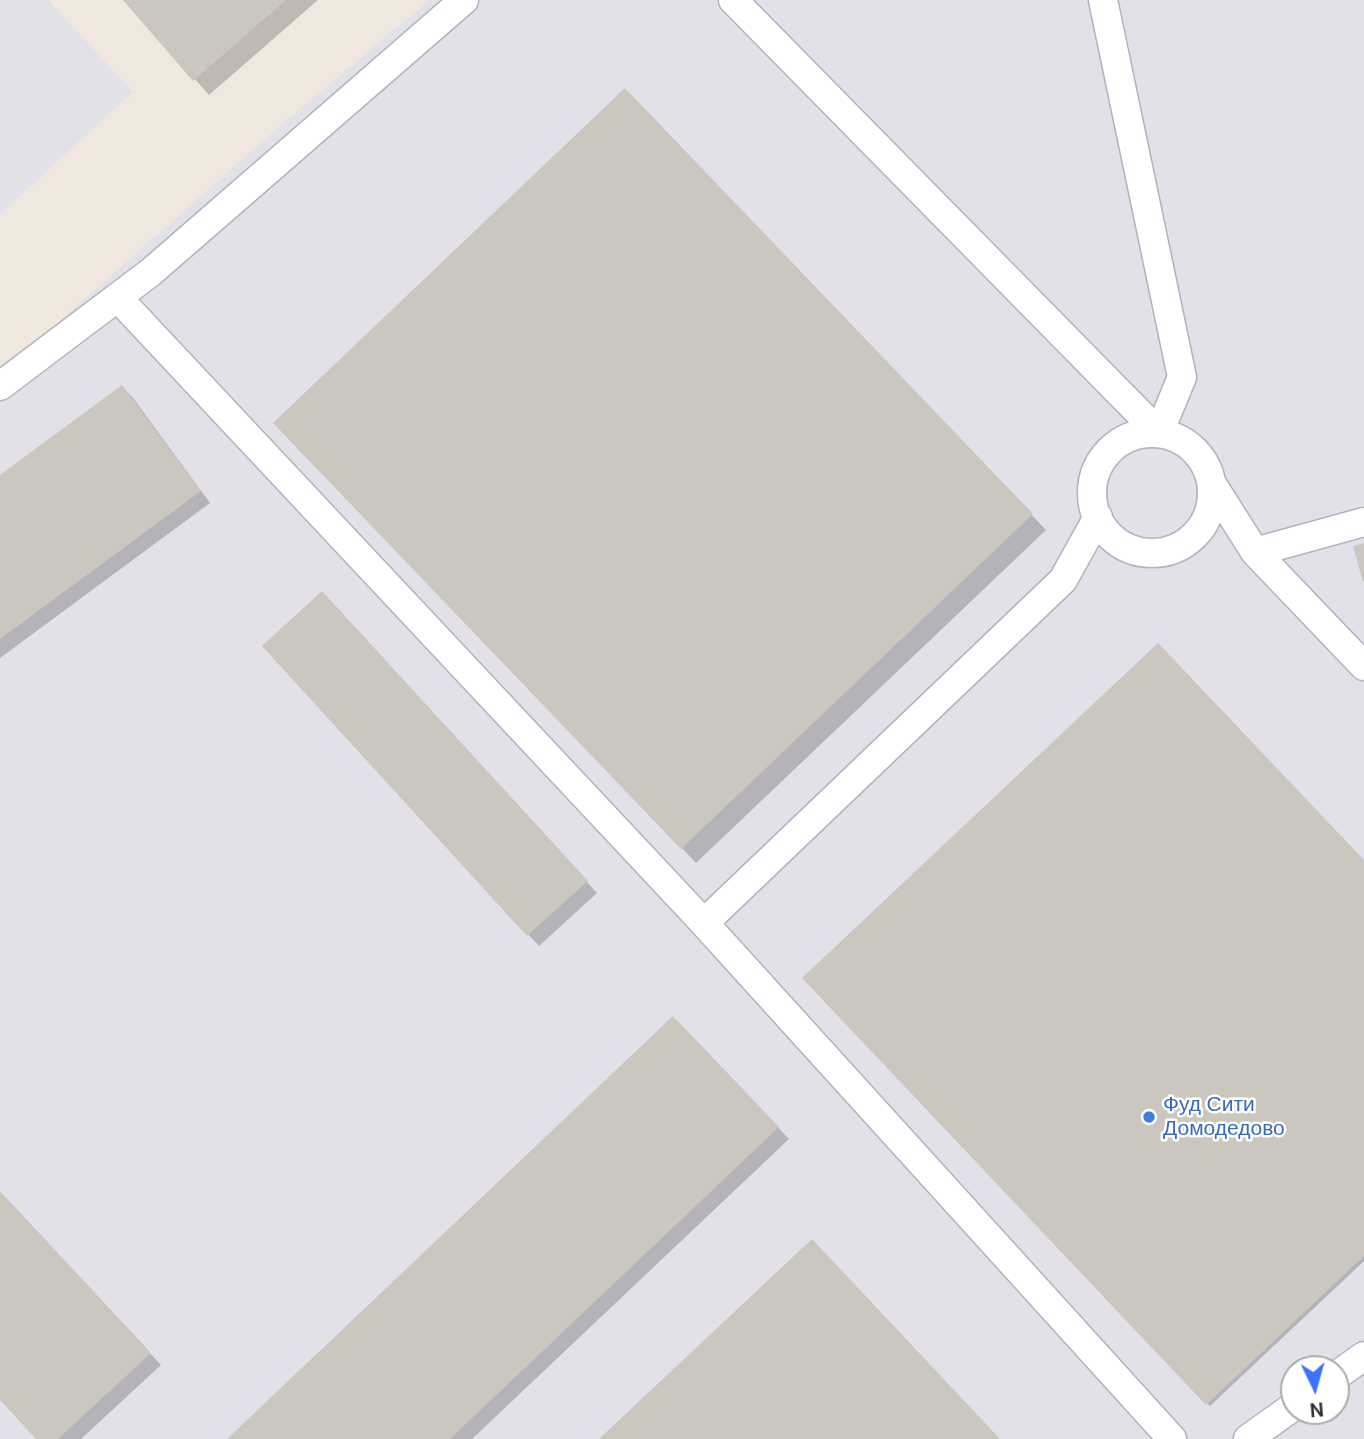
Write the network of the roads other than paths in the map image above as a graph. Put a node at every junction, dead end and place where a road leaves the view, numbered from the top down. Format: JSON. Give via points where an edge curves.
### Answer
{"nodes":[{"id":1,"x":464,"y":0,"type":"edge"},
{"id":2,"x":733,"y":0,"type":"edge"},
{"id":3,"x":1103,"y":0,"type":"edge"},
{"id":4,"x":118,"y":298,"type":"junction"},
{"id":5,"x":0,"y":386,"type":"edge"},
{"id":6,"x":1159,"y":433,"type":"junction"},
{"id":7,"x":1212,"y":484,"type":"junction"},
{"id":8,"x":1098,"y":517,"type":"junction"},
{"id":9,"x":1364,"y":522,"type":"edge"},
{"id":10,"x":1255,"y":552,"type":"junction"},
{"id":11,"x":1364,"y":666,"type":"edge"},
{"id":12,"x":704,"y":923,"type":"junction"},
{"id":13,"x":1280,"y":1416,"type":"edge"},
{"id":14,"x":1172,"y":1439,"type":"edge"},
{"id":15,"x":1248,"y":1439,"type":"edge"}],
"edges":[{"from":1,"to":4,"type":"lane"},
{"from":2,"to":6,"type":"lane"},
{"from":3,"to":6,"type":"lane","via":[[1182,377]]},
{"from":4,"to":5,"type":"lane"},
{"from":4,"to":12,"type":"lane"},
{"from":6,"to":7,"type":"lane","via":[[1188,445],[1207,469]]},
{"from":6,"to":8,"type":"lane","via":[[1128,438],[1104,458],[1093,487]]},
{"from":7,"to":8,"type":"lane","via":[[1212,499],[1201,528],[1190,540],[1169,550],[1146,553],[1131,549],[1106,531]]},
{"from":7,"to":10,"type":"lane"},
{"from":8,"to":12,"type":"lane","via":[[1063,580]]},
{"from":9,"to":10,"type":"lane"},
{"from":10,"to":11,"type":"lane"},
{"from":12,"to":14,"type":"lane"},
{"from":13,"to":15,"type":"lane"}]}
